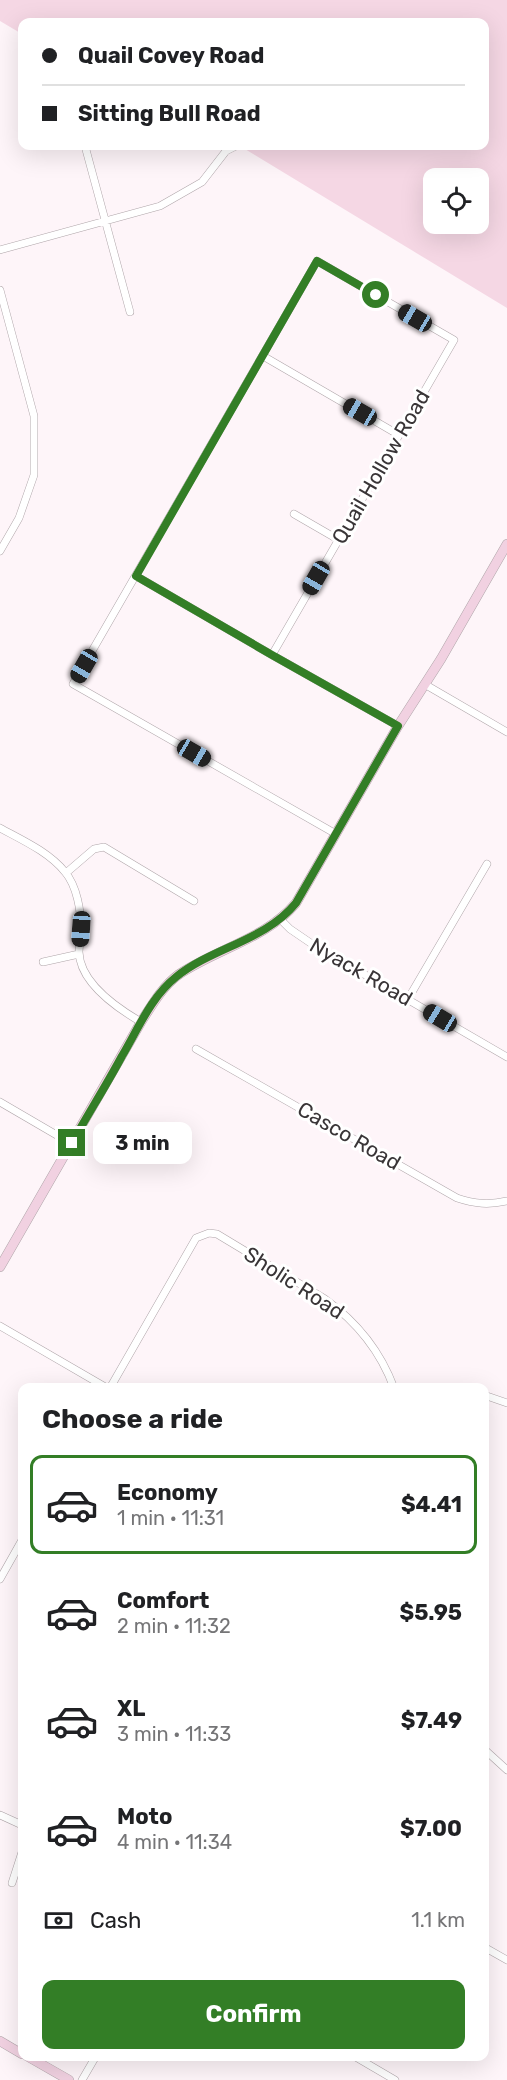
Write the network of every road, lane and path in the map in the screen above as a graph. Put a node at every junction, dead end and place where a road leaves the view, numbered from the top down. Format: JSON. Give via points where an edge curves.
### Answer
{"nodes":[{"id":1,"x":86,"y":150,"type":"edge"},
{"id":2,"x":228,"y":150,"type":"edge"},
{"id":3,"x":106,"y":221,"type":"junction"},
{"id":4,"x":0,"y":250,"type":"edge"},
{"id":5,"x":0,"y":290,"type":"edge"},
{"id":6,"x":130,"y":312,"type":"dead end"},
{"id":7,"x":263,"y":356,"type":"junction"},
{"id":8,"x":399,"y":435,"type":"junction"},
{"id":9,"x":294,"y":514,"type":"dead end"},
{"id":10,"x":339,"y":540,"type":"junction"},
{"id":11,"x":507,"y":544,"type":"edge"},
{"id":12,"x":0,"y":552,"type":"edge"},
{"id":13,"x":136,"y":576,"type":"junction"},
{"id":14,"x":272,"y":655,"type":"junction"},
{"id":15,"x":426,"y":685,"type":"junction"},
{"id":16,"x":398,"y":726,"type":"junction"},
{"id":17,"x":507,"y":732,"type":"edge"},
{"id":18,"x":0,"y":828,"type":"edge"},
{"id":19,"x":336,"y":834,"type":"junction"},
{"id":20,"x":487,"y":864,"type":"dead end"},
{"id":21,"x":66,"y":873,"type":"junction"},
{"id":22,"x":194,"y":901,"type":"dead end"},
{"id":23,"x":280,"y":919,"type":"junction"},
{"id":24,"x":79,"y":954,"type":"junction"},
{"id":25,"x":43,"y":962,"type":"dead end"},
{"id":26,"x":408,"y":999,"type":"junction"},
{"id":27,"x":141,"y":1022,"type":"junction"},
{"id":28,"x":196,"y":1049,"type":"dead end"},
{"id":29,"x":507,"y":1057,"type":"edge"},
{"id":30,"x":0,"y":1102,"type":"edge"},
{"id":31,"x":72,"y":1143,"type":"junction"},
{"id":32,"x":507,"y":1201,"type":"edge"},
{"id":33,"x":0,"y":1267,"type":"edge"},
{"id":34,"x":0,"y":1326,"type":"edge"},
{"id":35,"x":100,"y":1383,"type":"edge"},
{"id":36,"x":112,"y":1383,"type":"edge"},
{"id":37,"x":392,"y":1383,"type":"edge"},
{"id":38,"x":489,"y":1397,"type":"edge"},
{"id":39,"x":507,"y":1403,"type":"edge"},
{"id":40,"x":18,"y":1547,"type":"edge"},
{"id":41,"x":0,"y":1579,"type":"edge"},
{"id":42,"x":489,"y":1754,"type":"edge"},
{"id":43,"x":507,"y":1770,"type":"edge"},
{"id":44,"x":0,"y":1815,"type":"edge"},
{"id":45,"x":18,"y":1823,"type":"edge"},
{"id":46,"x":18,"y":1864,"type":"edge"},
{"id":47,"x":12,"y":1883,"type":"dead end"},
{"id":48,"x":489,"y":1950,"type":"edge"},
{"id":49,"x":507,"y":1960,"type":"edge"},
{"id":50,"x":0,"y":2041,"type":"edge"},
{"id":51,"x":18,"y":2052,"type":"edge"},
{"id":52,"x":36,"y":2061,"type":"edge"},
{"id":53,"x":93,"y":2061,"type":"edge"},
{"id":54,"x":362,"y":2061,"type":"edge"},
{"id":55,"x":69,"y":2080,"type":"edge"},
{"id":56,"x":82,"y":2080,"type":"edge"},
{"id":57,"x":394,"y":2080,"type":"edge"}],
"edges":[{"from":1,"to":3,"type":"street"},
{"from":2,"to":3,"type":"street","via":[[202,182],[159,206]]},
{"from":3,"to":4,"type":"street"},
{"from":3,"to":6,"type":"street"},
{"from":5,"to":12,"type":"street","via":[[34,417],[34,475],[19,518]]},
{"from":7,"to":8,"type":"street"},
{"from":7,"to":8,"type":"street","name":"Quail Hollow Road","via":[[317,261],[454,340]]},
{"from":7,"to":13,"type":"street"},
{"from":8,"to":10,"type":"street","name":"Quail Hollow Road"},
{"from":9,"to":10,"type":"street"},
{"from":10,"to":14,"type":"street","name":"Quail Hollow Road"},
{"from":11,"to":15,"type":"street"},
{"from":13,"to":14,"type":"street"},
{"from":13,"to":19,"type":"street","via":[[73,684]]},
{"from":14,"to":16,"type":"street"},
{"from":15,"to":16,"type":"street"},
{"from":15,"to":17,"type":"street"},
{"from":16,"to":19,"type":"street"},
{"from":18,"to":21,"type":"street","via":[[46,855]]},
{"from":19,"to":23,"type":"street","via":[[301,895]]},
{"from":20,"to":26,"type":"street"},
{"from":21,"to":22,"type":"street","via":[[94,849],[104,847]]},
{"from":21,"to":24,"type":"street","via":[[77,898]]},
{"from":23,"to":26,"type":"street","name":"Nyack Road","via":[[312,944]]},
{"from":23,"to":27,"type":"street","via":[[177,976]]},
{"from":24,"to":25,"type":"street"},
{"from":24,"to":27,"type":"street","via":[[87,976],[105,997]]},
{"from":26,"to":29,"type":"street","name":"Nyack Road"},
{"from":27,"to":31,"type":"street"},
{"from":28,"to":32,"type":"street","name":"Casco Road","via":[[457,1198],[475,1204]]},
{"from":30,"to":31,"type":"street"},
{"from":31,"to":33,"type":"street"},
{"from":34,"to":35,"type":"street"},
{"from":36,"to":37,"type":"street","name":"Sholic Road","via":[[196,1238],[208,1233],[217,1234],[340,1309],[371,1342]]},
{"from":38,"to":39,"type":"street"},
{"from":40,"to":41,"type":"street"},
{"from":42,"to":43,"type":"street"},
{"from":44,"to":45,"type":"street"},
{"from":46,"to":47,"type":"street"},
{"from":48,"to":49,"type":"street"},
{"from":50,"to":51,"type":"street"},
{"from":52,"to":55,"type":"street"},
{"from":53,"to":56,"type":"street"},
{"from":54,"to":57,"type":"street"}]}
